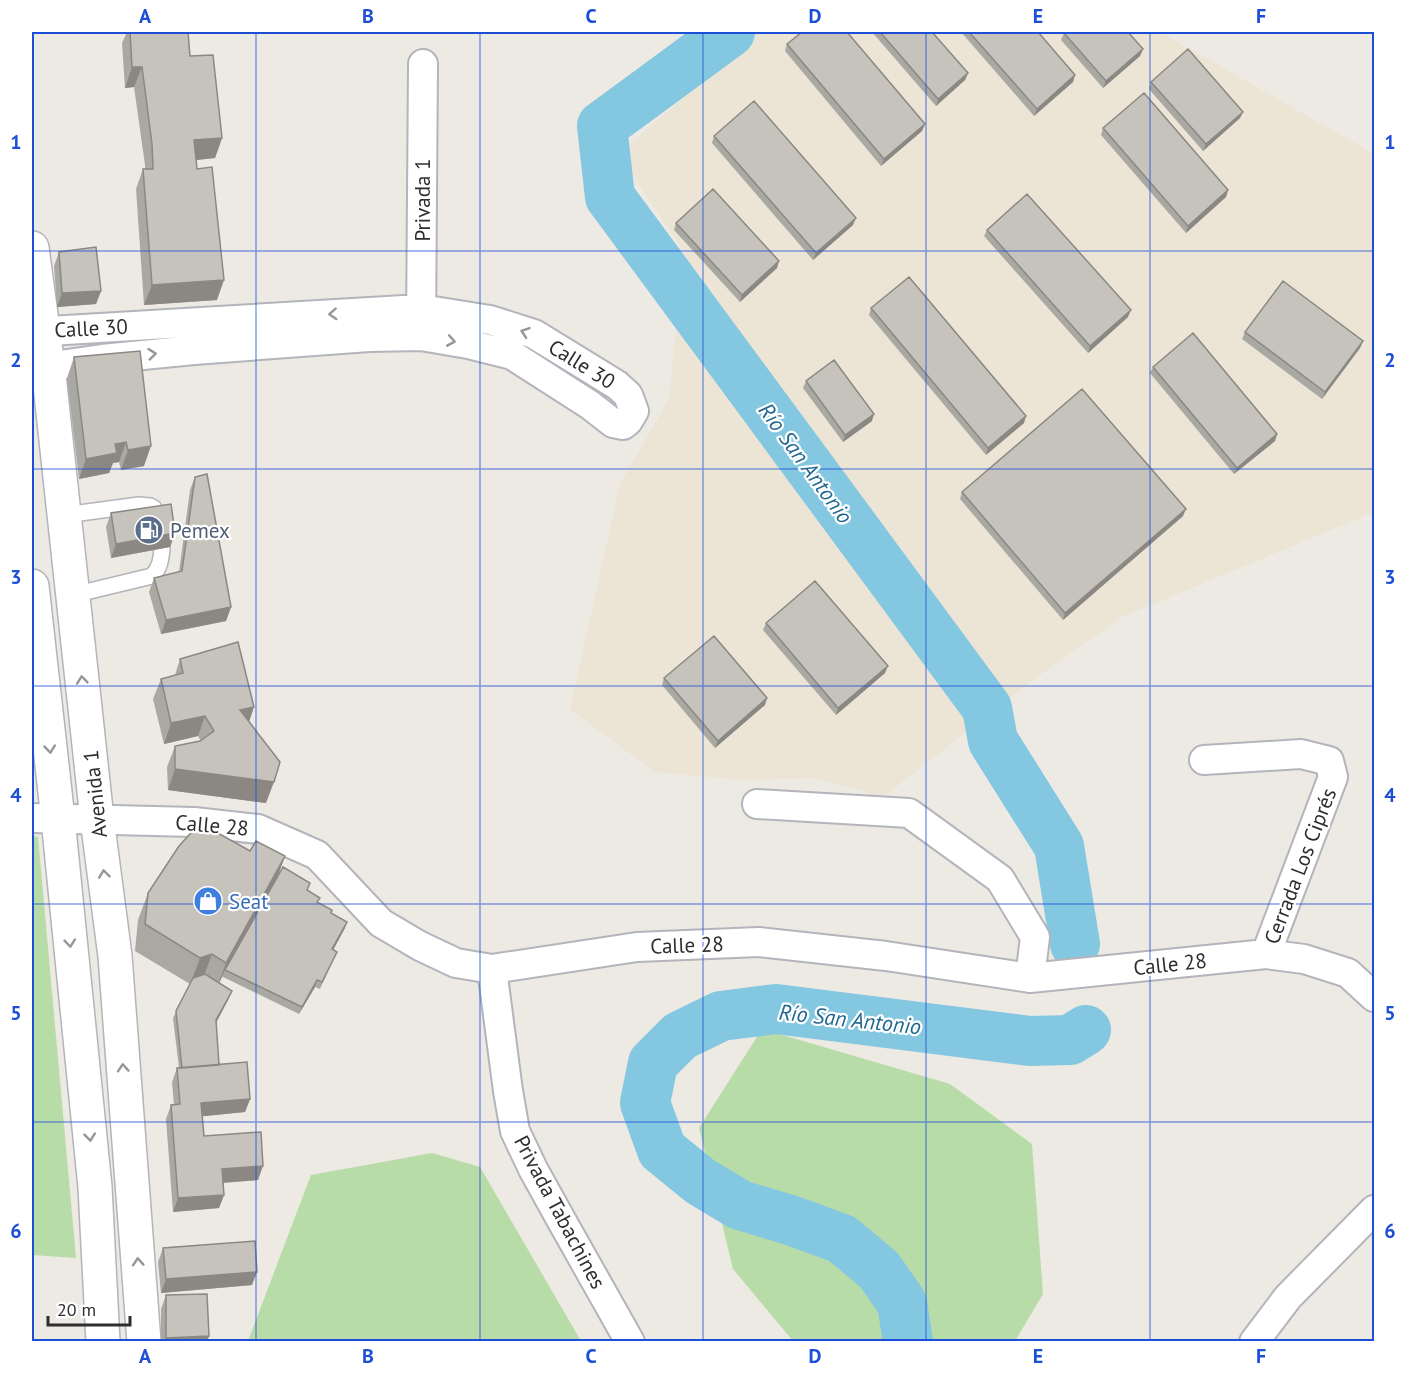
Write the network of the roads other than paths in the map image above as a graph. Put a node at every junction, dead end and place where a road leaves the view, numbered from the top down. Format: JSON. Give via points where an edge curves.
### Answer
{"nodes":[{"id":1,"x":423,"y":64,"type":"dead end"},
{"id":2,"x":32,"y":248,"type":"edge"},
{"id":3,"x":421,"y":322,"type":"junction"},
{"id":4,"x":37,"y":331,"type":"edge"},
{"id":5,"x":40,"y":368,"type":"edge"},
{"id":6,"x":65,"y":515,"type":"junction"},
{"id":7,"x":157,"y":519,"type":"edge"},
{"id":8,"x":162,"y":548,"type":"edge"},
{"id":9,"x":32,"y":586,"type":"edge"},
{"id":10,"x":73,"y":596,"type":"junction"},
{"id":11,"x":1204,"y":760,"type":"dead end"},
{"id":12,"x":757,"y":804,"type":"dead end"},
{"id":13,"x":45,"y":819,"type":"edge"},
{"id":14,"x":97,"y":819,"type":"junction"},
{"id":15,"x":1266,"y":954,"type":"junction"},
{"id":16,"x":492,"y":969,"type":"junction"},
{"id":17,"x":1030,"y":978,"type":"junction"},
{"id":18,"x":1374,"y":997,"type":"edge"},
{"id":19,"x":1374,"y":1210,"type":"edge"},
{"id":20,"x":103,"y":1341,"type":"edge"},
{"id":21,"x":144,"y":1341,"type":"edge"},
{"id":22,"x":630,"y":1341,"type":"edge"},
{"id":23,"x":1254,"y":1341,"type":"edge"}],
"edges":[{"from":1,"to":3,"type":"street","name":"Privada 1"},
{"from":2,"to":4,"type":"main road","name":"Avenida 1"},
{"from":3,"to":3,"type":"street","name":"Calle 30","one_way":true,"via":[[468,344],[512,355],[613,423],[622,425],[634,411],[628,395],[617,385],[534,334],[490,320]]},
{"from":3,"to":4,"type":"street","name":"Calle 30","one_way":true},
{"from":5,"to":3,"type":"street","name":"Calle 30","one_way":true,"via":[[194,350],[369,337]]},
{"from":4,"to":5,"type":"main road","name":"Avenida 1"},
{"from":5,"to":6,"type":"main road","name":"Avenida 1"},
{"from":6,"to":7,"type":"lane","via":[[139,505],[154,508]]},
{"from":6,"to":10,"type":"main road","name":"Avenida 1"},
{"from":8,"to":10,"type":"lane","via":[[160,563],[152,576]]},
{"from":9,"to":13,"type":"main road","name":"Avenida 1","one_way":true},
{"from":14,"to":10,"type":"main road","name":"Avenida 1","one_way":true},
{"from":11,"to":15,"type":"street","name":"Cerrada Los Ciprés","via":[[1301,754],[1329,761],[1334,777]]},
{"from":12,"to":17,"type":"street","via":[[909,813],[1000,879],[1035,937]]},
{"from":13,"to":14,"type":"street","name":"Calle 28"},
{"from":13,"to":20,"type":"main road","name":"Avenida 1","one_way":true,"via":[[95,1187]]},
{"from":14,"to":16,"type":"street","name":"Calle 28","via":[[194,822],[258,829],[317,855],[381,923],[456,963]]},
{"from":21,"to":14,"type":"main road","name":"Avenida 1","one_way":true,"via":[[115,956]]},
{"from":15,"to":17,"type":"street","name":"Calle 28"},
{"from":15,"to":18,"type":"street","name":"Calle 28","via":[[1304,959],[1348,973]]},
{"from":16,"to":17,"type":"street","name":"Calle 28","via":[[637,947],[759,942]]},
{"from":16,"to":22,"type":"street","name":"Privada Tabachines","via":[[515,1131]]},
{"from":19,"to":23,"type":"street","via":[[1288,1297]]}]}
